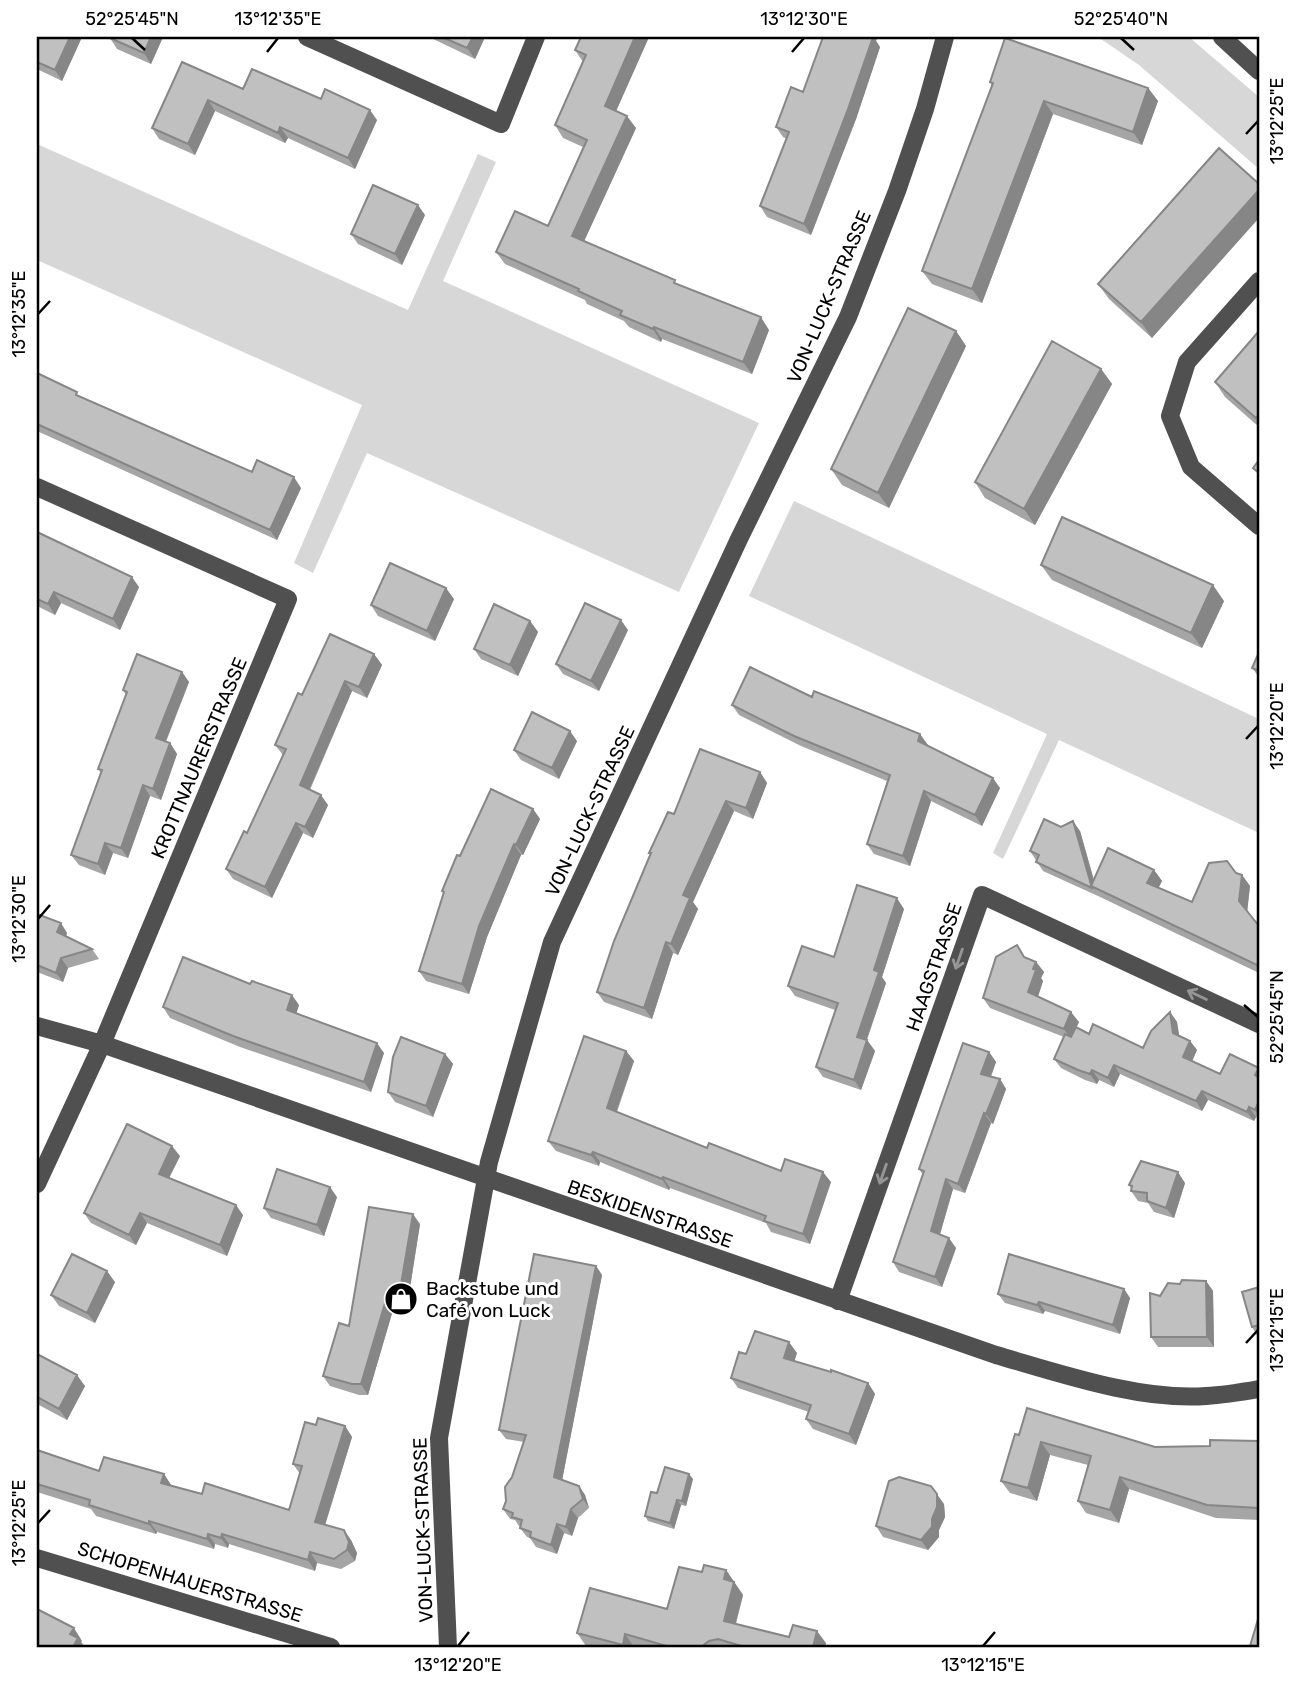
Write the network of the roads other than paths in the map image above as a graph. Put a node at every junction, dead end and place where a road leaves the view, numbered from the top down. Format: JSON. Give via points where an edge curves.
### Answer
{"nodes":[{"id":1,"x":307,"y":37,"type":"edge"},
{"id":2,"x":536,"y":37,"type":"edge"},
{"id":3,"x":945,"y":37,"type":"edge"},
{"id":4,"x":1222,"y":37,"type":"edge"},
{"id":5,"x":1259,"y":71,"type":"edge"},
{"id":6,"x":1259,"y":281,"type":"edge"},
{"id":7,"x":37,"y":487,"type":"edge"},
{"id":8,"x":1259,"y":526,"type":"edge"},
{"id":9,"x":1259,"y":1024,"type":"edge"},
{"id":10,"x":37,"y":1026,"type":"edge"},
{"id":11,"x":102,"y":1044,"type":"junction"},
{"id":12,"x":486,"y":1179,"type":"junction"},
{"id":13,"x":37,"y":1184,"type":"edge"},
{"id":14,"x":838,"y":1301,"type":"junction"},
{"id":15,"x":1259,"y":1390,"type":"edge"},
{"id":16,"x":37,"y":1558,"type":"edge"},
{"id":17,"x":331,"y":1647,"type":"edge"},
{"id":18,"x":448,"y":1647,"type":"edge"}],
"edges":[{"from":1,"to":2,"type":"street","via":[[501,124]]},
{"from":3,"to":12,"type":"street","name":"VON-LUCK-STRASSE","via":[[905,167],[848,317],[734,549],[552,942]]},
{"from":4,"to":5,"type":"street"},
{"from":6,"to":8,"type":"street","via":[[1187,362],[1170,416],[1191,467]]},
{"from":7,"to":11,"type":"street","name":"KROTTNAURERSTRASSE","via":[[288,600]]},
{"from":9,"to":14,"type":"street","name":"HAAGSTRASSE","one_way":true,"via":[[982,895]]},
{"from":10,"to":11,"type":"street","name":"BESKIDENSTRASSE"},
{"from":11,"to":12,"type":"street","name":"BESKIDENSTRASSE"},
{"from":11,"to":13,"type":"street","name":"KROTTNAURERSTRASSE"},
{"from":12,"to":14,"type":"street","name":"BESKIDENSTRASSE"},
{"from":12,"to":18,"type":"street","name":"VON-LUCK-STRASSE","via":[[439,1438]]},
{"from":14,"to":15,"type":"street","name":"BESKIDENSTRASSE","via":[[996,1355],[1107,1385],[1204,1396]]},
{"from":16,"to":17,"type":"street","name":"SCHOPENHAUERSTRASSE"}]}
